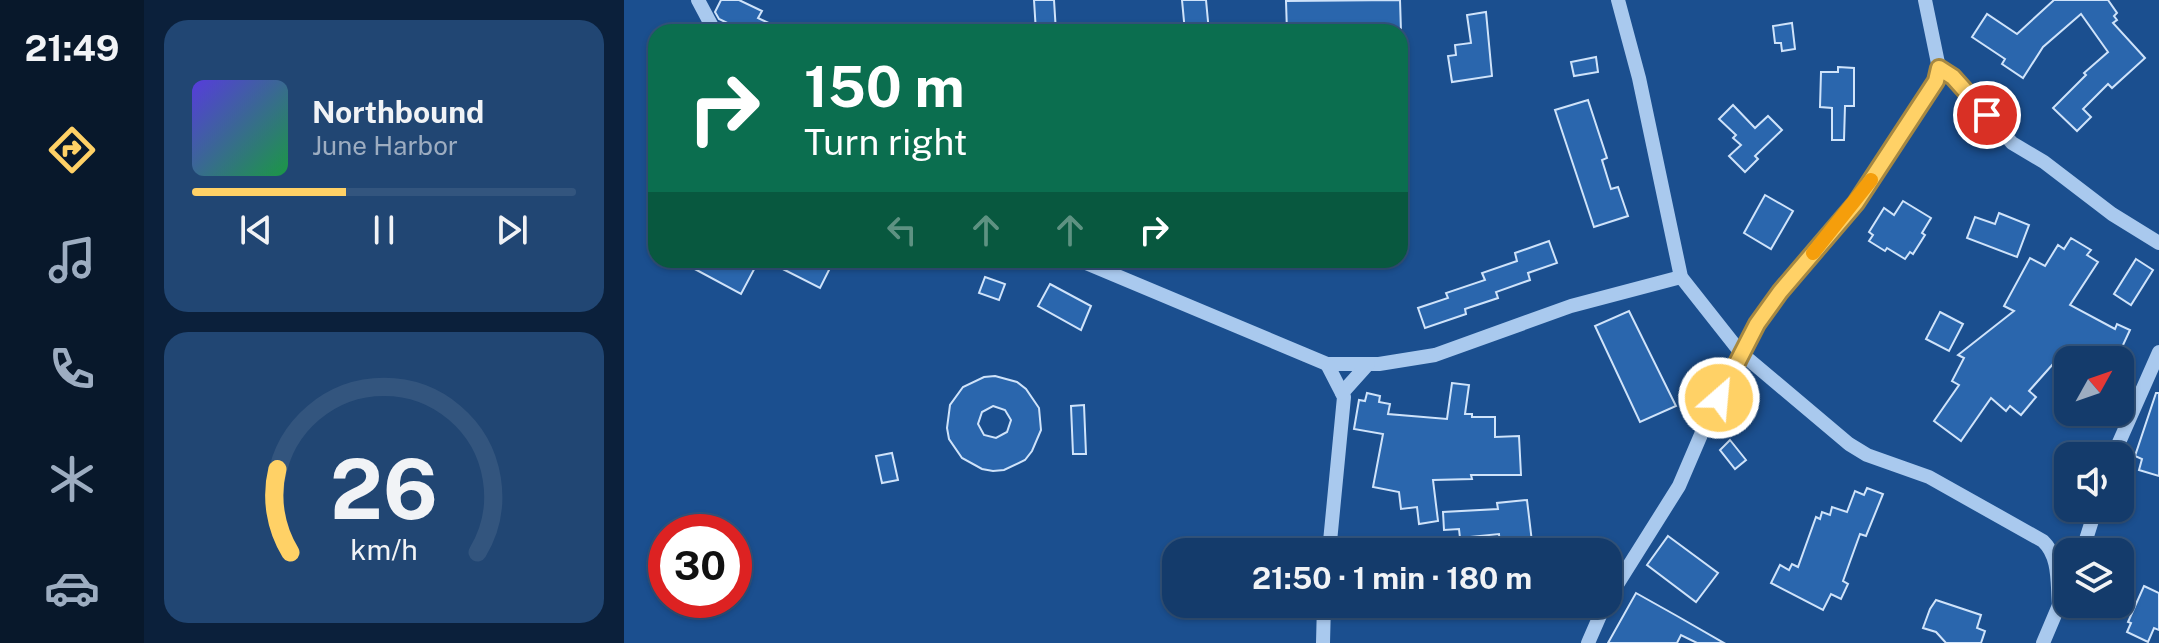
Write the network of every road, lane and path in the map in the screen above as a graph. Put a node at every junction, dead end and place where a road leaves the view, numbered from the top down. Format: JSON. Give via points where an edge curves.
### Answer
{"nodes":[{"id":1,"x":698,"y":0,"type":"edge"},
{"id":2,"x":1618,"y":0,"type":"edge"},
{"id":3,"x":1925,"y":0,"type":"edge"},
{"id":4,"x":711,"y":24,"type":"edge"},
{"id":5,"x":1939,"y":68,"type":"junction"},
{"id":6,"x":2159,"y":243,"type":"edge"},
{"id":7,"x":1098,"y":268,"type":"edge"},
{"id":8,"x":1681,"y":277,"type":"junction"},
{"id":9,"x":2159,"y":352,"type":"edge"},
{"id":10,"x":1741,"y":353,"type":"junction"},
{"id":11,"x":1327,"y":364,"type":"junction"},
{"id":12,"x":1368,"y":364,"type":"junction"},
{"id":13,"x":1342,"y":393,"type":"junction"},
{"id":14,"x":2119,"y":442,"type":"edge"},
{"id":15,"x":1330,"y":538,"type":"edge"},
{"id":16,"x":2054,"y":558,"type":"edge"},
{"id":17,"x":1622,"y":577,"type":"edge"},
{"id":18,"x":2054,"y":617,"type":"edge"},
{"id":19,"x":1324,"y":618,"type":"edge"},
{"id":20,"x":1599,"y":618,"type":"edge"},
{"id":21,"x":1323,"y":643,"type":"edge"},
{"id":22,"x":1588,"y":643,"type":"edge"},
{"id":23,"x":2043,"y":643,"type":"edge"}],
"edges":[{"from":1,"to":4,"type":"street"},
{"from":2,"to":8,"type":"street"},
{"from":3,"to":5,"type":"street"},
{"from":5,"to":6,"type":"street","via":[[2012,143]]},
{"from":5,"to":10,"type":"street","via":[[1936,81],[1856,203],[1780,292]]},
{"from":7,"to":11,"type":"street"},
{"from":8,"to":10,"type":"street"},
{"from":8,"to":12,"type":"street","via":[[1571,306],[1435,355]]},
{"from":9,"to":14,"type":"street"},
{"from":10,"to":16,"type":"street","via":[[1849,444],[1929,477],[2043,541]]},
{"from":10,"to":17,"type":"street","via":[[1679,486]]},
{"from":11,"to":12,"type":"street"},
{"from":11,"to":13,"type":"street"},
{"from":12,"to":13,"type":"street"},
{"from":13,"to":15,"type":"street"},
{"from":18,"to":23,"type":"street"},
{"from":19,"to":21,"type":"street"},
{"from":20,"to":22,"type":"street"}]}
